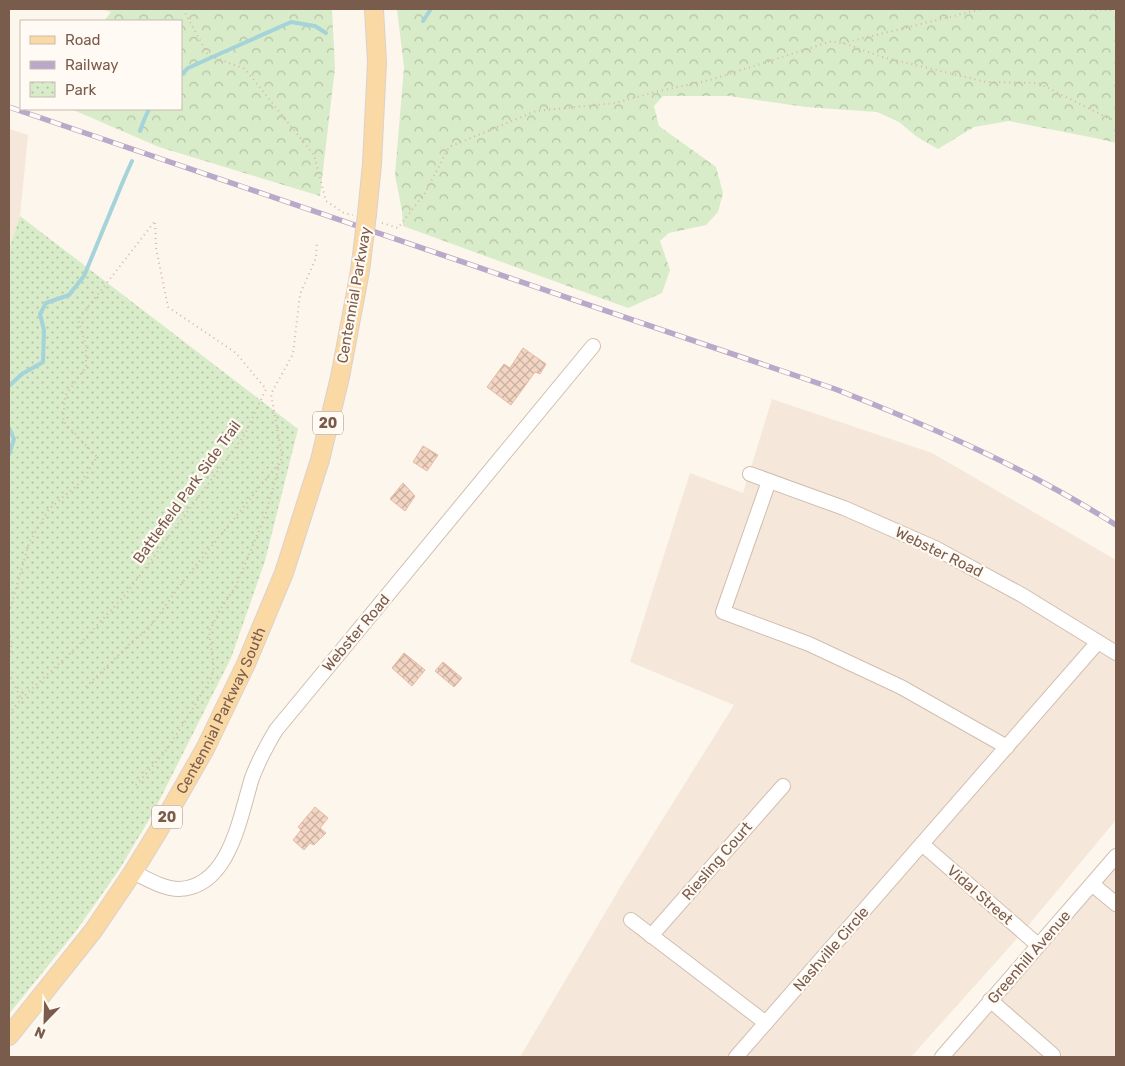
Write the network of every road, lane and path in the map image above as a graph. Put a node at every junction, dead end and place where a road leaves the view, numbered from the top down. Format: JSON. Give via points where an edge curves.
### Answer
{"nodes":[{"id":1,"x":183,"y":9,"type":"edge"},
{"id":2,"x":374,"y":9,"type":"edge"},
{"id":3,"x":982,"y":9,"type":"edge"},
{"id":4,"x":1045,"y":9,"type":"edge"},
{"id":5,"x":1116,"y":10,"type":"edge"},
{"id":6,"x":842,"y":43,"type":"junction"},
{"id":7,"x":1116,"y":118,"type":"edge"},
{"id":8,"x":344,"y":213,"type":"dead end"},
{"id":9,"x":398,"y":228,"type":"dead end"},
{"id":10,"x":317,"y":240,"type":"dead end"},
{"id":11,"x":594,"y":346,"type":"dead end"},
{"id":12,"x":281,"y":460,"type":"junction"},
{"id":13,"x":750,"y":474,"type":"dead end"},
{"id":14,"x":769,"y":481,"type":"junction"},
{"id":15,"x":284,"y":573,"type":"joint"},
{"id":16,"x":9,"y":613,"type":"edge"},
{"id":17,"x":9,"y":631,"type":"edge"},
{"id":18,"x":1098,"y":642,"type":"junction"},
{"id":19,"x":1116,"y":653,"type":"edge"},
{"id":20,"x":9,"y":660,"type":"edge"},
{"id":21,"x":9,"y":673,"type":"edge"},
{"id":22,"x":86,"y":687,"type":"dead end"},
{"id":23,"x":20,"y":699,"type":"junction"},
{"id":24,"x":9,"y":714,"type":"edge"},
{"id":25,"x":1007,"y":747,"type":"junction"},
{"id":26,"x":136,"y":785,"type":"dead end"},
{"id":27,"x":783,"y":786,"type":"dead end"},
{"id":28,"x":922,"y":844,"type":"junction"},
{"id":29,"x":1116,"y":856,"type":"edge"},
{"id":30,"x":133,"y":872,"type":"junction"},
{"id":31,"x":1092,"y":884,"type":"junction"},
{"id":32,"x":1116,"y":904,"type":"edge"},
{"id":33,"x":631,"y":920,"type":"dead end"},
{"id":34,"x":652,"y":936,"type":"junction"},
{"id":35,"x":1038,"y":945,"type":"junction"},
{"id":36,"x":990,"y":1000,"type":"junction"},
{"id":37,"x":766,"y":1023,"type":"junction"},
{"id":38,"x":9,"y":1036,"type":"edge"},
{"id":39,"x":1052,"y":1055,"type":"dead end"},
{"id":40,"x":736,"y":1057,"type":"edge"},
{"id":41,"x":942,"y":1057,"type":"edge"}],
"edges":[{"from":1,"to":8,"type":"path","via":[[208,55],[245,69],[314,155],[326,201]]},
{"from":2,"to":15,"type":"main road","name":"Centennial Parkway","number":"20","bridge":true,"via":[[377,62],[372,164],[360,271],[320,460]]},
{"from":3,"to":6,"type":"path"},
{"from":4,"to":5,"type":"path"},
{"from":6,"to":7,"type":"path","via":[[882,57],[986,82],[1038,83],[1110,119]]},
{"from":6,"to":9,"type":"path","via":[[832,41],[710,80],[615,103],[536,111],[448,147],[425,193]]},
{"from":10,"to":12,"type":"path","via":[[316,258],[300,294],[293,354],[271,394]]},
{"from":11,"to":30,"type":"street","name":"Webster Road","via":[[276,730],[252,779],[230,847],[211,876],[189,888],[179,889]]},
{"from":12,"to":22,"type":"path","via":[[148,630]]},
{"from":12,"to":26,"type":"path","via":[[265,516],[236,586],[209,632],[214,668],[211,678],[165,752]]},
{"from":13,"to":14,"type":"street","name":"Webster Road"},
{"from":14,"to":18,"type":"street","name":"Webster Road","via":[[844,508],[935,548],[1022,595]]},
{"from":14,"to":25,"type":"street","via":[[723,612],[810,644],[901,687]]},
{"from":15,"to":30,"type":"main road","name":"Centennial Parkway South","number":"20","via":[[246,664],[205,749]]},
{"from":16,"to":23,"type":"path","name":"Battlefield Park Side Trail","via":[[30,543],[49,509],[82,481],[97,457],[63,420],[65,396],[86,367],[86,345],[78,320],[155,221],[156,248],[168,307],[236,353],[266,389],[244,436],[126,594],[78,646]]},
{"from":17,"to":20,"type":"path"},
{"from":18,"to":19,"type":"street","name":"Webster Road"},
{"from":18,"to":25,"type":"street","name":"Nashville Circle"},
{"from":21,"to":23,"type":"path"},
{"from":23,"to":24,"type":"path","name":"Battlefield Park Side Trail"},
{"from":25,"to":28,"type":"street","name":"Nashville Circle"},
{"from":27,"to":34,"type":"street","name":"Riesling Court"},
{"from":28,"to":35,"type":"street","name":"Vidal Street"},
{"from":28,"to":37,"type":"street","name":"Nashville Circle"},
{"from":29,"to":31,"type":"street","name":"Greenhill Avenue"},
{"from":30,"to":38,"type":"main road","name":"Centennial Parkway South","number":"20","via":[[93,931]]},
{"from":31,"to":32,"type":"street"},
{"from":31,"to":35,"type":"street","name":"Greenhill Avenue"},
{"from":33,"to":34,"type":"street"},
{"from":34,"to":37,"type":"street"},
{"from":35,"to":36,"type":"street","name":"Greenhill Avenue"},
{"from":36,"to":39,"type":"street"},
{"from":36,"to":41,"type":"street","name":"Greenhill Avenue"},
{"from":37,"to":40,"type":"street","name":"Nashville Circle"}]}
